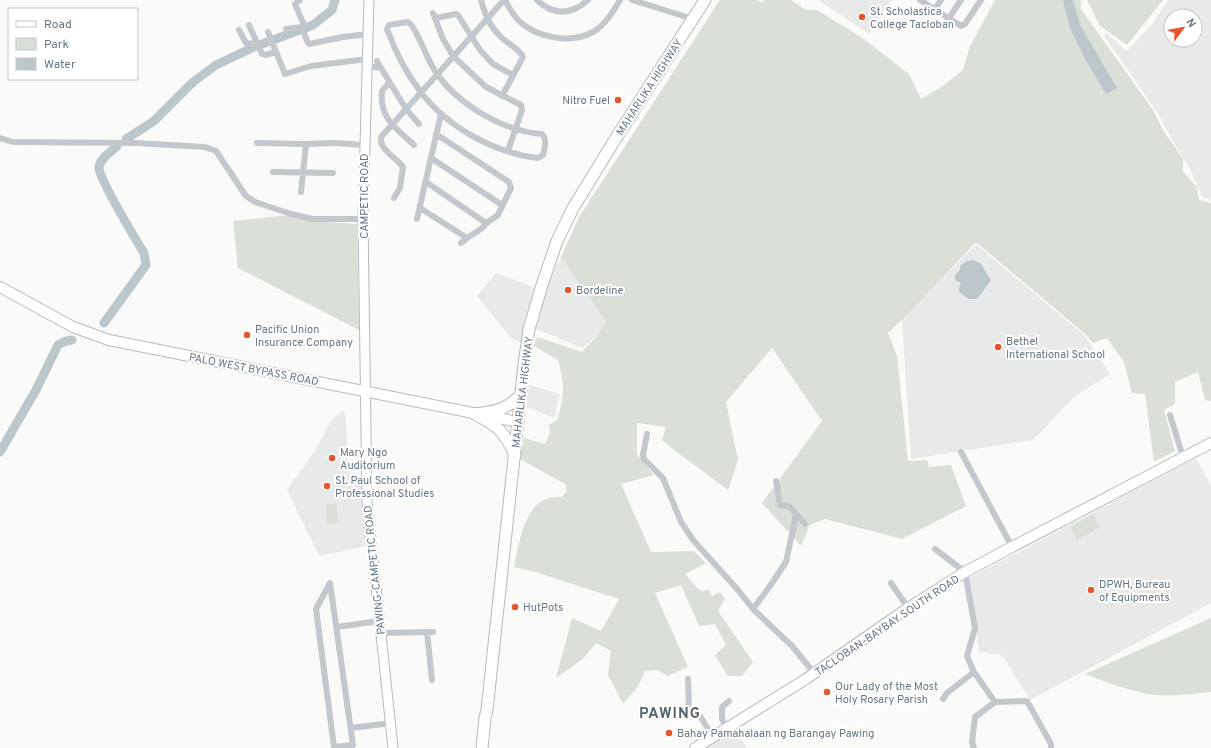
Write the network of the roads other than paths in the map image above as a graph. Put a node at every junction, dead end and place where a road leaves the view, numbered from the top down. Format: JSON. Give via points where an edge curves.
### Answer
{"nodes":[{"id":1,"x":300,"y":0,"type":"edge"},
{"id":2,"x":369,"y":0,"type":"edge"},
{"id":3,"x":480,"y":0,"type":"edge"},
{"id":4,"x":504,"y":0,"type":"edge"},
{"id":5,"x":537,"y":0,"type":"edge"},
{"id":6,"x":588,"y":0,"type":"edge"},
{"id":7,"x":620,"y":0,"type":"edge"},
{"id":8,"x":632,"y":0,"type":"edge"},
{"id":9,"x":705,"y":0,"type":"edge"},
{"id":10,"x":921,"y":0,"type":"edge"},
{"id":11,"x":941,"y":0,"type":"edge"},
{"id":12,"x":961,"y":0,"type":"edge"},
{"id":13,"x":981,"y":0,"type":"edge"},
{"id":14,"x":935,"y":9,"type":"junction"},
{"id":15,"x":949,"y":18,"type":"junction"},
{"id":16,"x":487,"y":19,"type":"junction"},
{"id":17,"x":249,"y":25,"type":"dead end"},
{"id":18,"x":689,"y":26,"type":"junction"},
{"id":19,"x":286,"y":29,"type":"dead end"},
{"id":20,"x":303,"y":29,"type":"junction"},
{"id":21,"x":240,"y":30,"type":"dead end"},
{"id":22,"x":268,"y":32,"type":"dead end"},
{"id":23,"x":368,"y":34,"type":"junction"},
{"id":24,"x":471,"y":37,"type":"junction"},
{"id":25,"x":258,"y":46,"type":"junction"},
{"id":26,"x":276,"y":52,"type":"junction"},
{"id":27,"x":453,"y":56,"type":"junction"},
{"id":28,"x":377,"y":61,"type":"dead end"},
{"id":29,"x":367,"y":63,"type":"junction"},
{"id":30,"x":381,"y":68,"type":"junction"},
{"id":31,"x":437,"y":75,"type":"junction"},
{"id":32,"x":513,"y":75,"type":"junction"},
{"id":33,"x":389,"y":83,"type":"junction"},
{"id":34,"x":420,"y":92,"type":"junction"},
{"id":35,"x":502,"y":96,"type":"junction"},
{"id":36,"x":406,"y":109,"type":"junction"},
{"id":37,"x":441,"y":114,"type":"junction"},
{"id":38,"x":392,"y":124,"type":"junction"},
{"id":39,"x":420,"y":124,"type":"dead end"},
{"id":40,"x":516,"y":129,"type":"junction"},
{"id":41,"x":436,"y":134,"type":"junction"},
{"id":42,"x":0,"y":138,"type":"edge"},
{"id":43,"x":257,"y":143,"type":"dead end"},
{"id":44,"x":306,"y":144,"type":"junction"},
{"id":45,"x":414,"y":145,"type":"dead end"},
{"id":46,"x":364,"y":146,"type":"junction"},
{"id":47,"x":508,"y":151,"type":"junction"},
{"id":48,"x":431,"y":158,"type":"junction"},
{"id":49,"x":274,"y":172,"type":"dead end"},
{"id":50,"x":302,"y":172,"type":"junction"},
{"id":51,"x":333,"y":173,"type":"dead end"},
{"id":52,"x":426,"y":182,"type":"junction"},
{"id":53,"x":301,"y":192,"type":"dead end"},
{"id":54,"x":394,"y":198,"type":"dead end"},
{"id":55,"x":502,"y":205,"type":"junction"},
{"id":56,"x":420,"y":208,"type":"junction"},
{"id":57,"x":363,"y":219,"type":"junction"},
{"id":58,"x":417,"y":219,"type":"dead end"},
{"id":59,"x":486,"y":223,"type":"junction"},
{"id":60,"x":467,"y":238,"type":"junction"},
{"id":61,"x":461,"y":243,"type":"dead end"},
{"id":62,"x":0,"y":287,"type":"edge"},
{"id":63,"x":366,"y":392,"type":"junction"},
{"id":64,"x":521,"y":396,"type":"junction"},
{"id":65,"x":475,"y":414,"type":"junction"},
{"id":66,"x":1170,"y":415,"type":"dead end"},
{"id":67,"x":518,"y":422,"type":"junction"},
{"id":68,"x":647,"y":434,"type":"dead end"},
{"id":69,"x":1211,"y":443,"type":"edge"},
{"id":70,"x":961,"y":452,"type":"dead end"},
{"id":71,"x":515,"y":455,"type":"junction"},
{"id":72,"x":1183,"y":457,"type":"junction"},
{"id":73,"x":776,"y":481,"type":"dead end"},
{"id":74,"x":796,"y":515,"type":"junction"},
{"id":75,"x":805,"y":524,"type":"dead end"},
{"id":76,"x":1012,"y":547,"type":"junction"},
{"id":77,"x":935,"y":549,"type":"dead end"},
{"id":78,"x":965,"y":572,"type":"junction"},
{"id":79,"x":891,"y":583,"type":"dead end"},
{"id":80,"x":908,"y":608,"type":"junction"},
{"id":81,"x":753,"y":609,"type":"junction"},
{"id":82,"x":379,"y":621,"type":"junction"},
{"id":83,"x":337,"y":627,"type":"junction"},
{"id":84,"x":381,"y":633,"type":"junction"},
{"id":85,"x":974,"y":672,"type":"junction"},
{"id":86,"x":814,"y":673,"type":"junction"},
{"id":87,"x":688,"y":679,"type":"dead end"},
{"id":88,"x":432,"y":680,"type":"dead end"},
{"id":89,"x":943,"y":699,"type":"dead end"},
{"id":90,"x":729,"y":701,"type":"dead end"},
{"id":91,"x":995,"y":702,"type":"junction"},
{"id":92,"x":487,"y":710,"type":"junction"},
{"id":93,"x":391,"y":723,"type":"junction"},
{"id":94,"x":351,"y":728,"type":"junction"},
{"id":95,"x":727,"y":728,"type":"junction"},
{"id":96,"x":713,"y":737,"type":"junction"},
{"id":97,"x":394,"y":748,"type":"edge"},
{"id":98,"x":482,"y":748,"type":"edge"},
{"id":99,"x":485,"y":748,"type":"edge"},
{"id":100,"x":695,"y":748,"type":"edge"},
{"id":101,"x":974,"y":748,"type":"edge"},
{"id":102,"x":1051,"y":748,"type":"edge"}],
"edges":[{"from":1,"to":20,"type":"street","via":[[295,4]]},
{"from":2,"to":23,"type":"street","name":"CAMPETIC ROAD"},
{"from":3,"to":16,"type":"street"},
{"from":4,"to":7,"type":"street","via":[[526,27],[539,33],[575,38],[602,26]]},
{"from":4,"to":16,"type":"street"},
{"from":5,"to":6,"type":"street","via":[[549,9],[564,12],[577,8]]},
{"from":8,"to":18,"type":"street"},
{"from":9,"to":18,"type":"highway","name":"MAHARLIKA HIGHWAY"},
{"from":10,"to":14,"type":"street"},
{"from":11,"to":14,"type":"street"},
{"from":12,"to":15,"type":"street"},
{"from":13,"to":15,"type":"street","via":[[963,25]]},
{"from":14,"to":15,"type":"street"},
{"from":16,"to":24,"type":"street"},
{"from":16,"to":32,"type":"street","via":[[502,39],[522,54],[523,57]]},
{"from":17,"to":25,"type":"street"},
{"from":18,"to":64,"type":"highway","name":"MAHARLIKA HIGHWAY","via":[[577,202],[557,241],[530,330]]},
{"from":19,"to":20,"type":"street"},
{"from":20,"to":23,"type":"street","via":[[309,44]]},
{"from":21,"to":25,"type":"street","via":[[246,43]]},
{"from":22,"to":26,"type":"street"},
{"from":23,"to":29,"type":"street","name":"CAMPETIC ROAD"},
{"from":24,"to":27,"type":"street"},
{"from":24,"to":27,"type":"street","via":[[458,15],[434,16]]},
{"from":24,"to":32,"type":"street","via":[[490,60]]},
{"from":25,"to":26,"type":"street","via":[[265,55]]},
{"from":26,"to":29,"type":"street","via":[[285,74],[312,66]]},
{"from":27,"to":31,"type":"street"},
{"from":27,"to":35,"type":"street","via":[[480,82]]},
{"from":28,"to":30,"type":"street"},
{"from":29,"to":30,"type":"street"},
{"from":29,"to":46,"type":"street","name":"CAMPETIC ROAD"},
{"from":30,"to":33,"type":"street"},
{"from":31,"to":34,"type":"street"},
{"from":31,"to":34,"type":"street","via":[[410,22],[388,26],[393,45]]},
{"from":31,"to":40,"type":"street","via":[[454,93],[477,111]]},
{"from":32,"to":35,"type":"street"},
{"from":33,"to":36,"type":"street"},
{"from":33,"to":38,"type":"street","via":[[384,88],[382,96],[383,111]]},
{"from":34,"to":36,"type":"street"},
{"from":34,"to":37,"type":"street"},
{"from":35,"to":40,"type":"street","via":[[521,105]]},
{"from":36,"to":38,"type":"street"},
{"from":36,"to":39,"type":"street"},
{"from":37,"to":41,"type":"street"},
{"from":37,"to":47,"type":"street","via":[[476,137]]},
{"from":38,"to":45,"type":"street"},
{"from":38,"to":54,"type":"street","via":[[380,140],[382,146],[403,167],[400,188]]},
{"from":40,"to":47,"type":"street"},
{"from":40,"to":47,"type":"street","via":[[544,136],[543,155],[530,158]]},
{"from":41,"to":48,"type":"street"},
{"from":41,"to":55,"type":"street","via":[[509,182],[511,188]]},
{"from":42,"to":57,"type":"street","via":[[13,142],[167,144],[205,147],[216,151],[246,196],[255,202],[307,218]]},
{"from":43,"to":44,"type":"street"},
{"from":44,"to":46,"type":"street"},
{"from":44,"to":50,"type":"street"},
{"from":46,"to":57,"type":"street","name":"CAMPETIC ROAD"},
{"from":48,"to":52,"type":"street"},
{"from":48,"to":55,"type":"street"},
{"from":49,"to":50,"type":"street"},
{"from":50,"to":51,"type":"street"},
{"from":50,"to":53,"type":"street"},
{"from":52,"to":56,"type":"street"},
{"from":52,"to":59,"type":"street"},
{"from":55,"to":59,"type":"street","via":[[498,215]]},
{"from":56,"to":58,"type":"street"},
{"from":56,"to":60,"type":"street"},
{"from":57,"to":63,"type":"street","name":"CAMPETIC ROAD"},
{"from":59,"to":60,"type":"street"},
{"from":60,"to":61,"type":"street"},
{"from":62,"to":63,"type":"main road","name":"PALO WEST BYPASS ROAD","via":[[73,327],[109,340]]},
{"from":63,"to":65,"type":"main road","name":"PALO WEST BYPASS ROAD"},
{"from":63,"to":82,"type":"street","name":"PAWING-CAMPETIC ROAD","via":[[367,501]]},
{"from":64,"to":65,"type":"highway","via":[[503,409]]},
{"from":64,"to":67,"type":"highway","name":"MAHARLIKA HIGHWAY"},
{"from":65,"to":67,"type":"main road","name":"PALO WEST BYPASS ROAD"},
{"from":65,"to":71,"type":"highway","via":[[501,430]]},
{"from":66,"to":72,"type":"street"},
{"from":67,"to":71,"type":"highway","name":"MAHARLIKA HIGHWAY"},
{"from":68,"to":81,"type":"street","via":[[644,459],[663,478],[681,522],[693,540]]},
{"from":69,"to":72,"type":"main road","name":"TACLOBAN-BAYBAY SOUTH ROAD"},
{"from":70,"to":76,"type":"street"},
{"from":71,"to":92,"type":"highway","name":"MAHARLIKA HIGHWAY"},
{"from":72,"to":76,"type":"main road","name":"TACLOBAN-BAYBAY SOUTH ROAD"},
{"from":73,"to":74,"type":"street","via":[[778,503],[789,506]]},
{"from":74,"to":75,"type":"street"},
{"from":74,"to":81,"type":"street","via":[[786,562]]},
{"from":76,"to":78,"type":"main road","name":"TACLOBAN-BAYBAY SOUTH ROAD"},
{"from":77,"to":78,"type":"street"},
{"from":78,"to":80,"type":"main road","name":"TACLOBAN-BAYBAY SOUTH ROAD"},
{"from":78,"to":85,"type":"street","via":[[975,628],[967,656]]},
{"from":79,"to":80,"type":"street"},
{"from":80,"to":86,"type":"main road","name":"TACLOBAN-BAYBAY SOUTH ROAD"},
{"from":81,"to":86,"type":"street","via":[[792,646]]},
{"from":82,"to":83,"type":"street"},
{"from":82,"to":84,"type":"street","name":"PAWING-CAMPETIC ROAD"},
{"from":83,"to":94,"type":"street"},
{"from":83,"to":94,"type":"street","via":[[330,583],[316,609],[334,747],[353,745]]},
{"from":84,"to":88,"type":"street","via":[[430,632]]},
{"from":84,"to":93,"type":"street","name":"PAWING-CAMPETIC ROAD"},
{"from":85,"to":89,"type":"street"},
{"from":85,"to":91,"type":"street"},
{"from":86,"to":95,"type":"main road","name":"TACLOBAN-BAYBAY SOUTH ROAD"},
{"from":87,"to":96,"type":"street","via":[[689,710],[700,716]]},
{"from":90,"to":95,"type":"street","via":[[722,707],[722,720]]},
{"from":91,"to":101,"type":"street","via":[[975,717],[972,742]]},
{"from":91,"to":102,"type":"street","via":[[1027,701]]},
{"from":92,"to":98,"type":"highway","name":"MAHARLIKA HIGHWAY"},
{"from":92,"to":99,"type":"highway","name":"MAHARLIKA HIGHWAY"},
{"from":93,"to":94,"type":"street"},
{"from":93,"to":97,"type":"street","name":"PAWING-CAMPETIC ROAD"},
{"from":95,"to":96,"type":"main road","name":"TACLOBAN-BAYBAY SOUTH ROAD"},
{"from":96,"to":100,"type":"main road","name":"TACLOBAN-BAYBAY SOUTH ROAD"}]}
